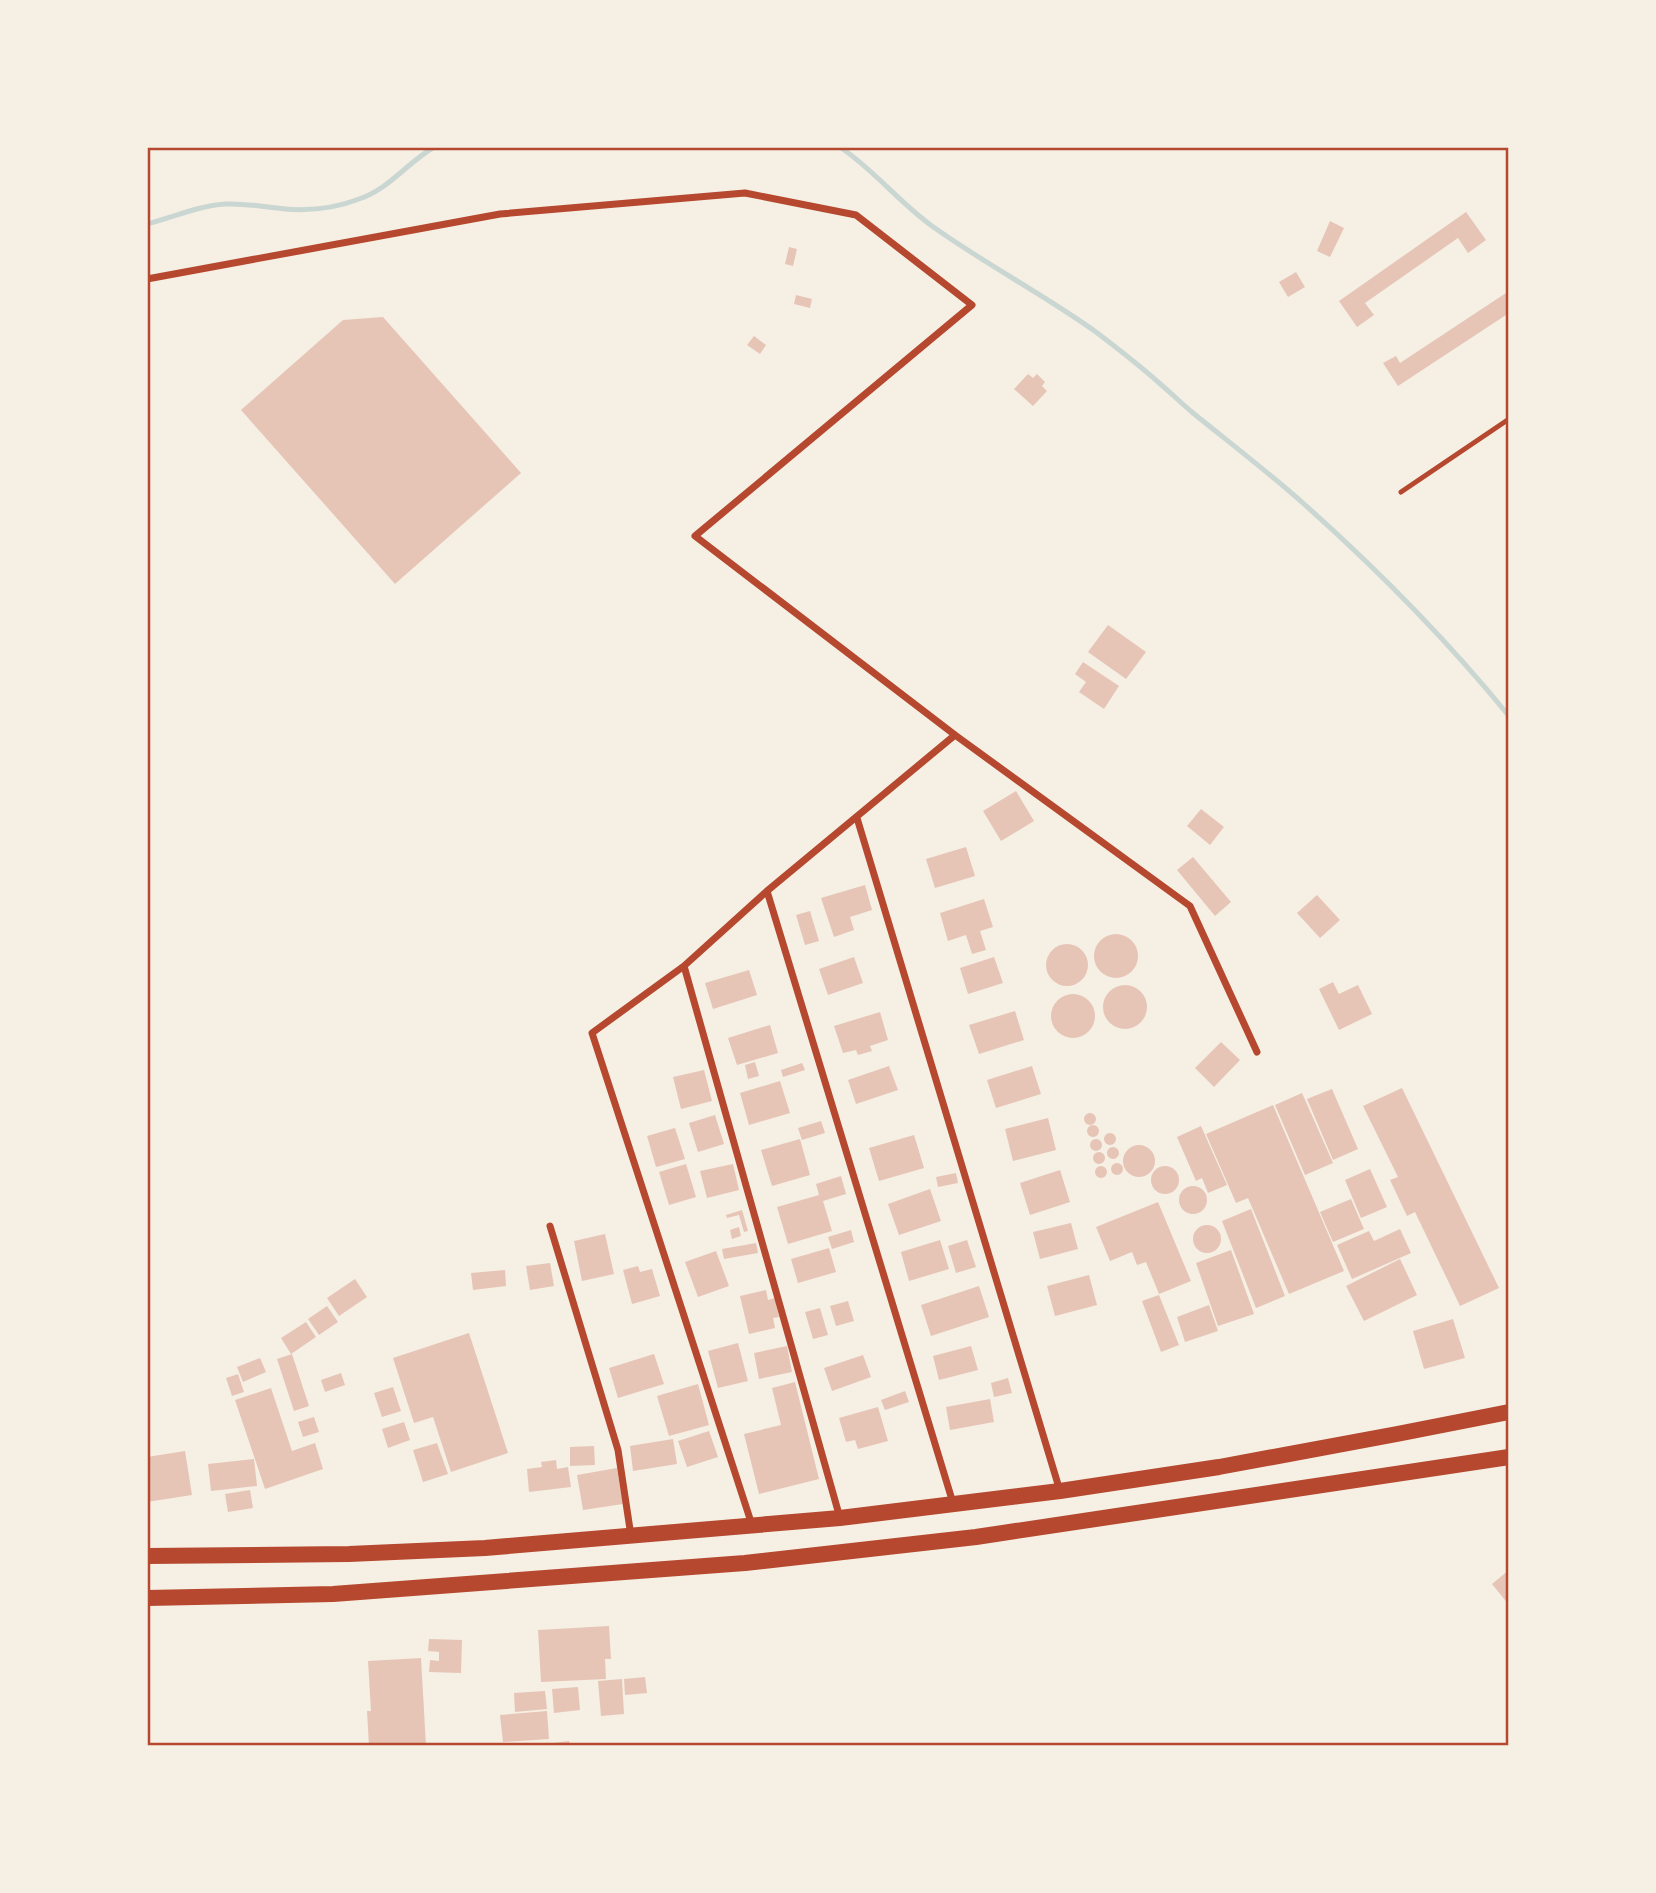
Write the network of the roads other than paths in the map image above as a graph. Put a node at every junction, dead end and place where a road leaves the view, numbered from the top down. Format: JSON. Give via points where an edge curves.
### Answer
{"nodes":[{"id":1,"x":147,"y":279,"type":"edge"},
{"id":2,"x":1509,"y":419,"type":"edge"},
{"id":3,"x":1401,"y":492,"type":"dead end"},
{"id":4,"x":955,"y":736,"type":"junction"},
{"id":5,"x":857,"y":818,"type":"junction"},
{"id":6,"x":767,"y":891,"type":"junction"},
{"id":7,"x":684,"y":966,"type":"junction"},
{"id":8,"x":1257,"y":1052,"type":"dead end"},
{"id":9,"x":550,"y":1226,"type":"dead end"},
{"id":10,"x":1509,"y":1412,"type":"edge"},
{"id":11,"x":1509,"y":1457,"type":"edge"},
{"id":12,"x":1060,"y":1490,"type":"junction"},
{"id":13,"x":953,"y":1503,"type":"junction"},
{"id":14,"x":840,"y":1518,"type":"junction"},
{"id":15,"x":752,"y":1525,"type":"junction"},
{"id":16,"x":631,"y":1537,"type":"junction"},
{"id":17,"x":147,"y":1556,"type":"edge"},
{"id":18,"x":147,"y":1598,"type":"edge"}],
"edges":[{"from":1,"to":4,"type":"street","via":[[499,214],[746,193],[856,215],[972,305],[695,536]]},
{"from":2,"to":3,"type":"lane"},
{"from":4,"to":5,"type":"street"},
{"from":4,"to":8,"type":"street","via":[[1190,906]]},
{"from":5,"to":6,"type":"street"},
{"from":5,"to":12,"type":"street"},
{"from":6,"to":7,"type":"street"},
{"from":6,"to":13,"type":"street"},
{"from":7,"to":14,"type":"street"},
{"from":7,"to":15,"type":"street","via":[[592,1033]]},
{"from":9,"to":16,"type":"street","via":[[618,1450]]},
{"from":10,"to":12,"type":"highway","via":[[1219,1466]]},
{"from":11,"to":18,"type":"highway","via":[[976,1537],[745,1563],[333,1594]]},
{"from":12,"to":13,"type":"highway"},
{"from":13,"to":14,"type":"highway"},
{"from":14,"to":15,"type":"highway"},
{"from":15,"to":16,"type":"highway"},
{"from":16,"to":17,"type":"highway","via":[[376,1553]]}]}
